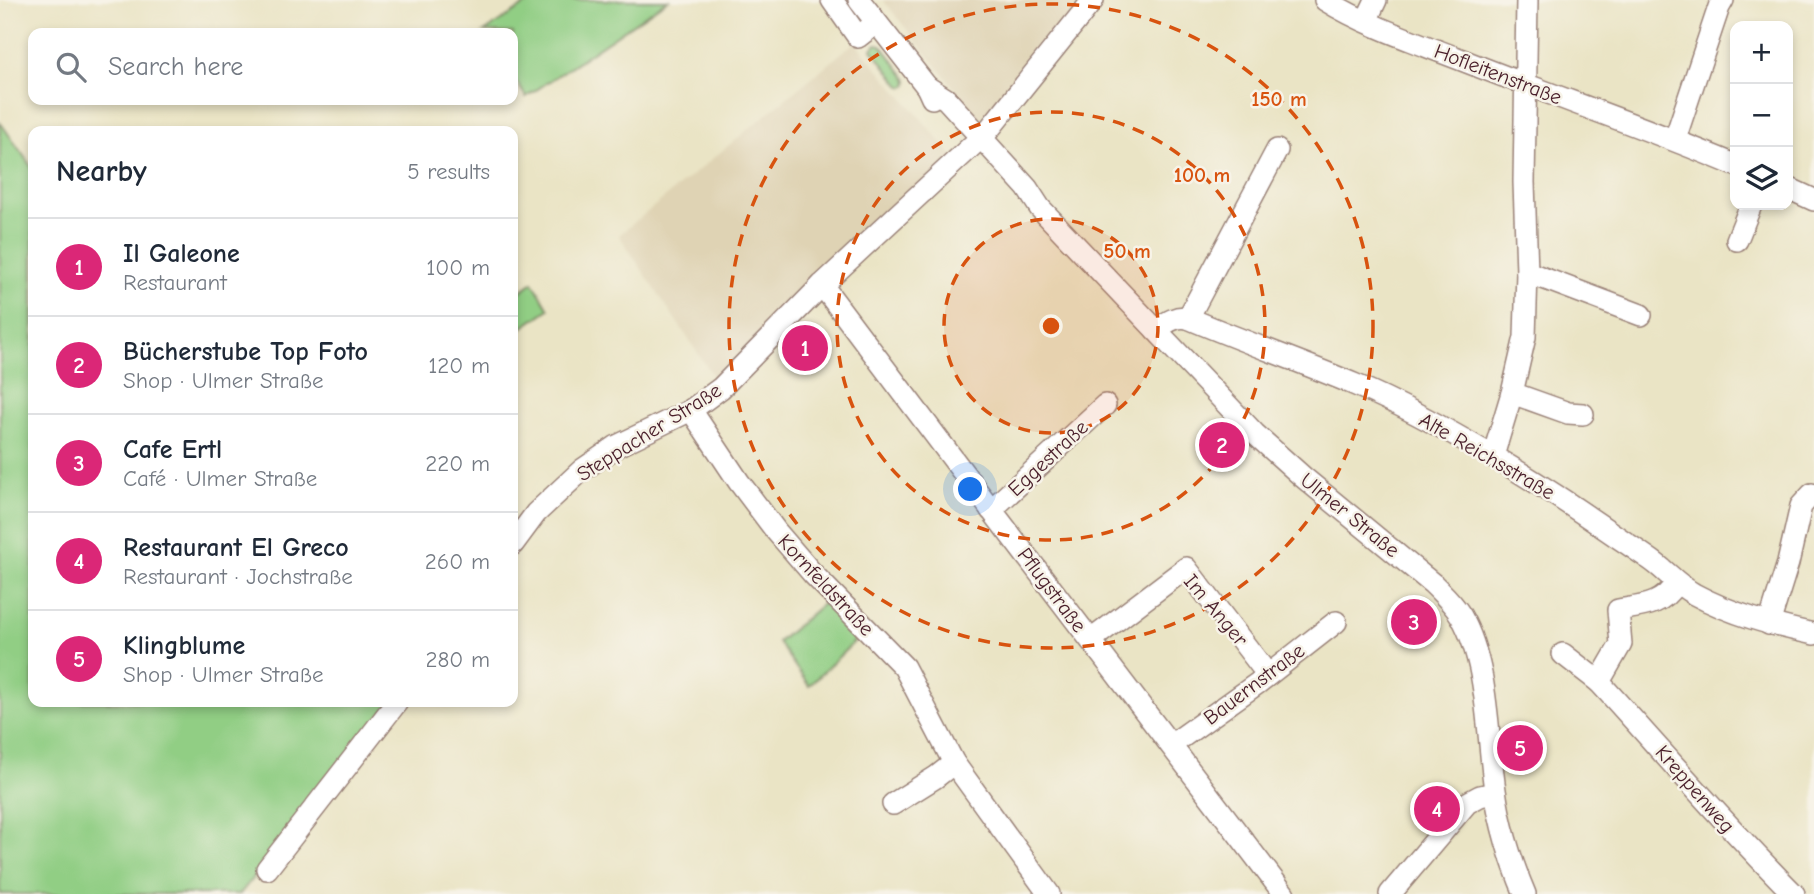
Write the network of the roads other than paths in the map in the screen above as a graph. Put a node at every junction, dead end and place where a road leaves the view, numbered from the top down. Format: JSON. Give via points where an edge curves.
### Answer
{"nodes":[{"id":1,"x":832,"y":0,"type":"edge"},
{"id":2,"x":859,"y":0,"type":"edge"},
{"id":3,"x":1093,"y":0,"type":"edge"},
{"id":4,"x":1325,"y":0,"type":"edge"},
{"id":5,"x":1376,"y":0,"type":"edge"},
{"id":6,"x":1527,"y":0,"type":"edge"},
{"id":7,"x":1723,"y":0,"type":"edge"},
{"id":8,"x":1366,"y":21,"type":"junction"},
{"id":9,"x":876,"y":23,"type":"junction"},
{"id":10,"x":1525,"y":85,"type":"junction"},
{"id":11,"x":1675,"y":139,"type":"junction"},
{"id":12,"x":975,"y":143,"type":"junction"},
{"id":13,"x":1277,"y":150,"type":"dead end"},
{"id":14,"x":1730,"y":163,"type":"edge"},
{"id":15,"x":1793,"y":190,"type":"edge"},
{"id":16,"x":1814,"y":200,"type":"edge"},
{"id":17,"x":1749,"y":210,"type":"edge"},
{"id":18,"x":1737,"y":240,"type":"dead end"},
{"id":19,"x":1527,"y":272,"type":"junction"},
{"id":20,"x":822,"y":285,"type":"junction"},
{"id":21,"x":1641,"y":316,"type":"dead end"},
{"id":22,"x":1188,"y":318,"type":"junction"},
{"id":23,"x":1156,"y":330,"type":"junction"},
{"id":24,"x":1513,"y":393,"type":"junction"},
{"id":25,"x":1105,"y":405,"type":"dead end"},
{"id":26,"x":691,"y":410,"type":"junction"},
{"id":27,"x":1583,"y":414,"type":"dead end"},
{"id":28,"x":1493,"y":456,"type":"junction"},
{"id":29,"x":1812,"y":494,"type":"dead end"},
{"id":30,"x":992,"y":510,"type":"junction"},
{"id":31,"x":518,"y":537,"type":"edge"},
{"id":32,"x":1676,"y":583,"type":"junction"},
{"id":33,"x":1336,"y":622,"type":"dead end"},
{"id":34,"x":1769,"y":624,"type":"junction"},
{"id":35,"x":1814,"y":634,"type":"edge"},
{"id":36,"x":1090,"y":640,"type":"junction"},
{"id":37,"x":1563,"y":654,"type":"dead end"},
{"id":38,"x":1268,"y":675,"type":"junction"},
{"id":39,"x":1599,"y":682,"type":"junction"},
{"id":40,"x":393,"y":707,"type":"edge"},
{"id":41,"x":1171,"y":745,"type":"junction"},
{"id":42,"x":954,"y":763,"type":"junction"},
{"id":43,"x":1495,"y":793,"type":"junction"},
{"id":44,"x":893,"y":804,"type":"dead end"},
{"id":45,"x":267,"y":869,"type":"dead end"},
{"id":46,"x":1049,"y":894,"type":"edge"},
{"id":47,"x":1284,"y":894,"type":"edge"},
{"id":48,"x":1390,"y":894,"type":"edge"},
{"id":49,"x":1525,"y":894,"type":"edge"},
{"id":50,"x":1794,"y":894,"type":"edge"}],
"edges":[{"from":1,"to":9,"type":"street","via":[[858,37]]},
{"from":2,"to":9,"type":"street","name":"Ulmer Straße"},
{"from":3,"to":12,"type":"street","name":"Steppacher Straße"},
{"from":4,"to":8,"type":"street","name":"Hofleitenstraße"},
{"from":5,"to":8,"type":"street"},
{"from":6,"to":10,"type":"street"},
{"from":7,"to":11,"type":"street"},
{"from":8,"to":10,"type":"street","name":"Hofleitenstraße"},
{"from":9,"to":12,"type":"street","name":"Ulmer Straße","via":[[927,87],[936,109]]},
{"from":10,"to":11,"type":"street","name":"Hofleitenstraße"},
{"from":10,"to":19,"type":"street"},
{"from":11,"to":14,"type":"street","name":"Hofleitenstraße"},
{"from":12,"to":20,"type":"street","name":"Steppacher Straße"},
{"from":12,"to":23,"type":"street","name":"Ulmer Straße","via":[[1017,197],[1040,208]]},
{"from":13,"to":22,"type":"street"},
{"from":15,"to":16,"type":"street"},
{"from":17,"to":18,"type":"street"},
{"from":19,"to":21,"type":"street"},
{"from":19,"to":24,"type":"street","via":[[1525,337]]},
{"from":20,"to":26,"type":"street","name":"Steppacher Straße","via":[[721,388]]},
{"from":20,"to":30,"type":"street","name":"Pflugstraße"},
{"from":22,"to":23,"type":"street","via":[[1172,319]]},
{"from":22,"to":28,"type":"street","name":"Alte Reichsstraße","via":[[1367,390]]},
{"from":23,"to":43,"type":"street","name":"Ulmer Straße","via":[[1273,450],[1419,571],[1460,614],[1478,662]]},
{"from":24,"to":27,"type":"street"},
{"from":24,"to":28,"type":"street"},
{"from":25,"to":30,"type":"street","name":"Eggestraße"},
{"from":26,"to":31,"type":"street","name":"Steppacher Straße","via":[[617,446],[582,470],[536,513]]},
{"from":26,"to":42,"type":"street","name":"Kornfeldstraße","via":[[776,531],[904,667]]},
{"from":28,"to":32,"type":"street","name":"Alte Reichsstraße","via":[[1656,563]]},
{"from":29,"to":34,"type":"street","via":[[1801,506]]},
{"from":30,"to":36,"type":"street","name":"Pflugstraße"},
{"from":32,"to":34,"type":"street","name":"Alte Reichsstraße"},
{"from":32,"to":39,"type":"street","via":[[1663,600],[1618,610],[1621,644]]},
{"from":33,"to":38,"type":"street","name":"Bauernstraße"},
{"from":34,"to":35,"type":"street","name":"Alte Reichsstraße"},
{"from":36,"to":38,"type":"street","name":"Im Anger","via":[[1186,568]]},
{"from":36,"to":41,"type":"street","name":"Pflugstraße"},
{"from":37,"to":39,"type":"street","name":"Kreppenweg"},
{"from":38,"to":41,"type":"street","name":"Bauernstraße"},
{"from":39,"to":50,"type":"street","name":"Kreppenweg"},
{"from":40,"to":45,"type":"street"},
{"from":41,"to":47,"type":"street","name":"Pflugstraße"},
{"from":42,"to":44,"type":"street"},
{"from":42,"to":46,"type":"street","name":"Kornfeldstraße"},
{"from":43,"to":48,"type":"street","via":[[1473,799],[1462,808]]},
{"from":43,"to":49,"type":"street","name":"Ulmer Straße"}]}
